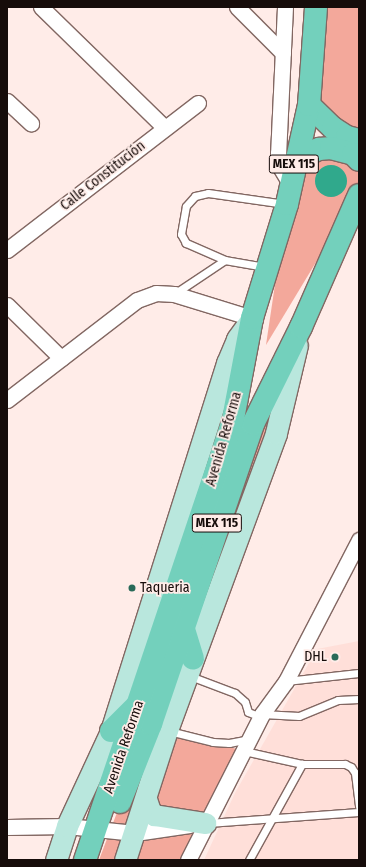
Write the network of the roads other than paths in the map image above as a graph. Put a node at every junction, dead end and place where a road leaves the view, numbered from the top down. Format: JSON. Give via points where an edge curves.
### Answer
{"nodes":[{"id":1,"x":41,"y":7,"type":"edge"},
{"id":2,"x":237,"y":7,"type":"edge"},
{"id":3,"x":285,"y":7,"type":"edge"},
{"id":4,"x":316,"y":7,"type":"edge"},
{"id":5,"x":283,"y":53,"type":"junction"},
{"id":6,"x":7,"y":101,"type":"edge"},
{"id":7,"x":198,"y":103,"type":"dead end"},
{"id":8,"x":309,"y":104,"type":"junction"},
{"id":9,"x":31,"y":123,"type":"dead end"},
{"id":10,"x":165,"y":128,"type":"junction"},
{"id":11,"x":359,"y":140,"type":"edge"},
{"id":12,"x":359,"y":160,"type":"edge"},
{"id":13,"x":295,"y":161,"type":"junction"},
{"id":14,"x":289,"y":195,"type":"junction"},
{"id":15,"x":359,"y":195,"type":"edge"},
{"id":16,"x":7,"y":250,"type":"edge"},
{"id":17,"x":225,"y":260,"type":"junction"},
{"id":18,"x":270,"y":268,"type":"junction"},
{"id":19,"x":174,"y":294,"type":"junction"},
{"id":20,"x":7,"y":305,"type":"edge"},
{"id":21,"x":252,"y":318,"type":"junction"},
{"id":22,"x":301,"y":326,"type":"junction"},
{"id":23,"x":61,"y":358,"type":"junction"},
{"id":24,"x":7,"y":400,"type":"edge"},
{"id":25,"x":359,"y":540,"type":"edge"},
{"id":26,"x":183,"y":626,"type":"junction"},
{"id":27,"x":191,"y":667,"type":"junction"},
{"id":28,"x":359,"y":673,"type":"edge"},
{"id":29,"x":286,"y":681,"type":"junction"},
{"id":30,"x":359,"y":699,"type":"edge"},
{"id":31,"x":140,"y":702,"type":"junction"},
{"id":32,"x":261,"y":716,"type":"junction"},
{"id":33,"x":167,"y":730,"type":"junction"},
{"id":34,"x":111,"y":731,"type":"junction"},
{"id":35,"x":247,"y":745,"type":"junction"},
{"id":36,"x":302,"y":764,"type":"junction"},
{"id":37,"x":146,"y":799,"type":"junction"},
{"id":38,"x":359,"y":807,"type":"edge"},
{"id":39,"x":359,"y":812,"type":"edge"},
{"id":40,"x":274,"y":817,"type":"junction"},
{"id":41,"x":205,"y":823,"type":"junction"},
{"id":42,"x":67,"y":826,"type":"junction"},
{"id":43,"x":7,"y":827,"type":"edge"},
{"id":44,"x":103,"y":830,"type":"junction"},
{"id":45,"x":135,"y":833,"type":"junction"},
{"id":46,"x":56,"y":860,"type":"edge"},
{"id":47,"x":85,"y":860,"type":"edge"},
{"id":48,"x":99,"y":860,"type":"edge"},
{"id":49,"x":125,"y":860,"type":"edge"},
{"id":50,"x":188,"y":860,"type":"edge"},
{"id":51,"x":249,"y":860,"type":"edge"}],
"edges":[{"from":1,"to":10,"type":"street"},
{"from":2,"to":5,"type":"street"},
{"from":3,"to":5,"type":"street"},
{"from":4,"to":8,"type":"main road","name":"Avenida Reforma","number":"MEX 115"},
{"from":5,"to":14,"type":"street","via":[[278,153]]},
{"from":6,"to":9,"type":"street"},
{"from":7,"to":10,"type":"street","name":"Calle Constitución"},
{"from":8,"to":11,"type":"main road","via":[[333,128],[347,137]]},
{"from":8,"to":13,"type":"main road","name":"Avenida Reforma","number":"MEX 115"},
{"from":10,"to":16,"type":"street","name":"Calle Constitución"},
{"from":12,"to":13,"type":"main road","via":[[353,154],[331,148],[318,149]]},
{"from":13,"to":14,"type":"main road","name":"Avenida Reforma","number":"MEX 115"},
{"from":14,"to":17,"type":"lane","via":[[208,193],[195,196],[186,206],[181,234],[186,244]]},
{"from":14,"to":18,"type":"main road","name":"Avenida Reforma","number":"MEX 115"},
{"from":15,"to":22,"type":"main road","name":"Avenida Reforma","number":"MEX 115"},
{"from":17,"to":18,"type":"lane"},
{"from":17,"to":19,"type":"lane"},
{"from":18,"to":21,"type":"main road","name":"Avenida Reforma","number":"MEX 115"},
{"from":19,"to":21,"type":"street"},
{"from":19,"to":23,"type":"street","via":[[156,293],[137,300]]},
{"from":20,"to":23,"type":"street"},
{"from":21,"to":31,"type":"main road","name":"Avenida Reforma","number":"MEX 115","via":[[232,419]]},
{"from":21,"to":34,"type":"street","via":[[237,339],[227,363]]},
{"from":22,"to":26,"type":"main road","name":"Avenida Reforma","number":"MEX 115","via":[[252,424]]},
{"from":22,"to":27,"type":"street","via":[[276,433]]},
{"from":23,"to":24,"type":"street"},
{"from":25,"to":29,"type":"street"},
{"from":26,"to":27,"type":"main road"},
{"from":26,"to":44,"type":"main road","name":"Avenida Reforma","number":"MEX 115","via":[[151,724]]},
{"from":27,"to":32,"type":"lane","via":[[235,694],[245,702],[248,712]]},
{"from":27,"to":33,"type":"street"},
{"from":28,"to":29,"type":"lane"},
{"from":29,"to":32,"type":"street"},
{"from":30,"to":32,"type":"lane","via":[[327,703],[299,716]]},
{"from":31,"to":34,"type":"main road"},
{"from":31,"to":44,"type":"main road","name":"Avenida Reforma","number":"MEX 115"},
{"from":32,"to":35,"type":"street"},
{"from":33,"to":35,"type":"lane","via":[[213,742]]},
{"from":33,"to":37,"type":"street"},
{"from":34,"to":42,"type":"street"},
{"from":35,"to":36,"type":"lane"},
{"from":35,"to":41,"type":"street"},
{"from":36,"to":38,"type":"lane","via":[[345,764],[351,767]]},
{"from":36,"to":40,"type":"lane"},
{"from":37,"to":41,"type":"street","via":[[154,815]]},
{"from":37,"to":45,"type":"street"},
{"from":39,"to":40,"type":"lane"},
{"from":40,"to":41,"type":"lane"},
{"from":40,"to":51,"type":"lane"},
{"from":41,"to":45,"type":"street"},
{"from":41,"to":50,"type":"street"},
{"from":42,"to":43,"type":"street"},
{"from":42,"to":44,"type":"street"},
{"from":42,"to":46,"type":"street"},
{"from":44,"to":45,"type":"street"},
{"from":44,"to":47,"type":"main road","name":"Avenida Reforma","number":"MEX 115"},
{"from":44,"to":48,"type":"main road","name":"Avenida Reforma","number":"MEX 115"},
{"from":45,"to":49,"type":"street"}]}
